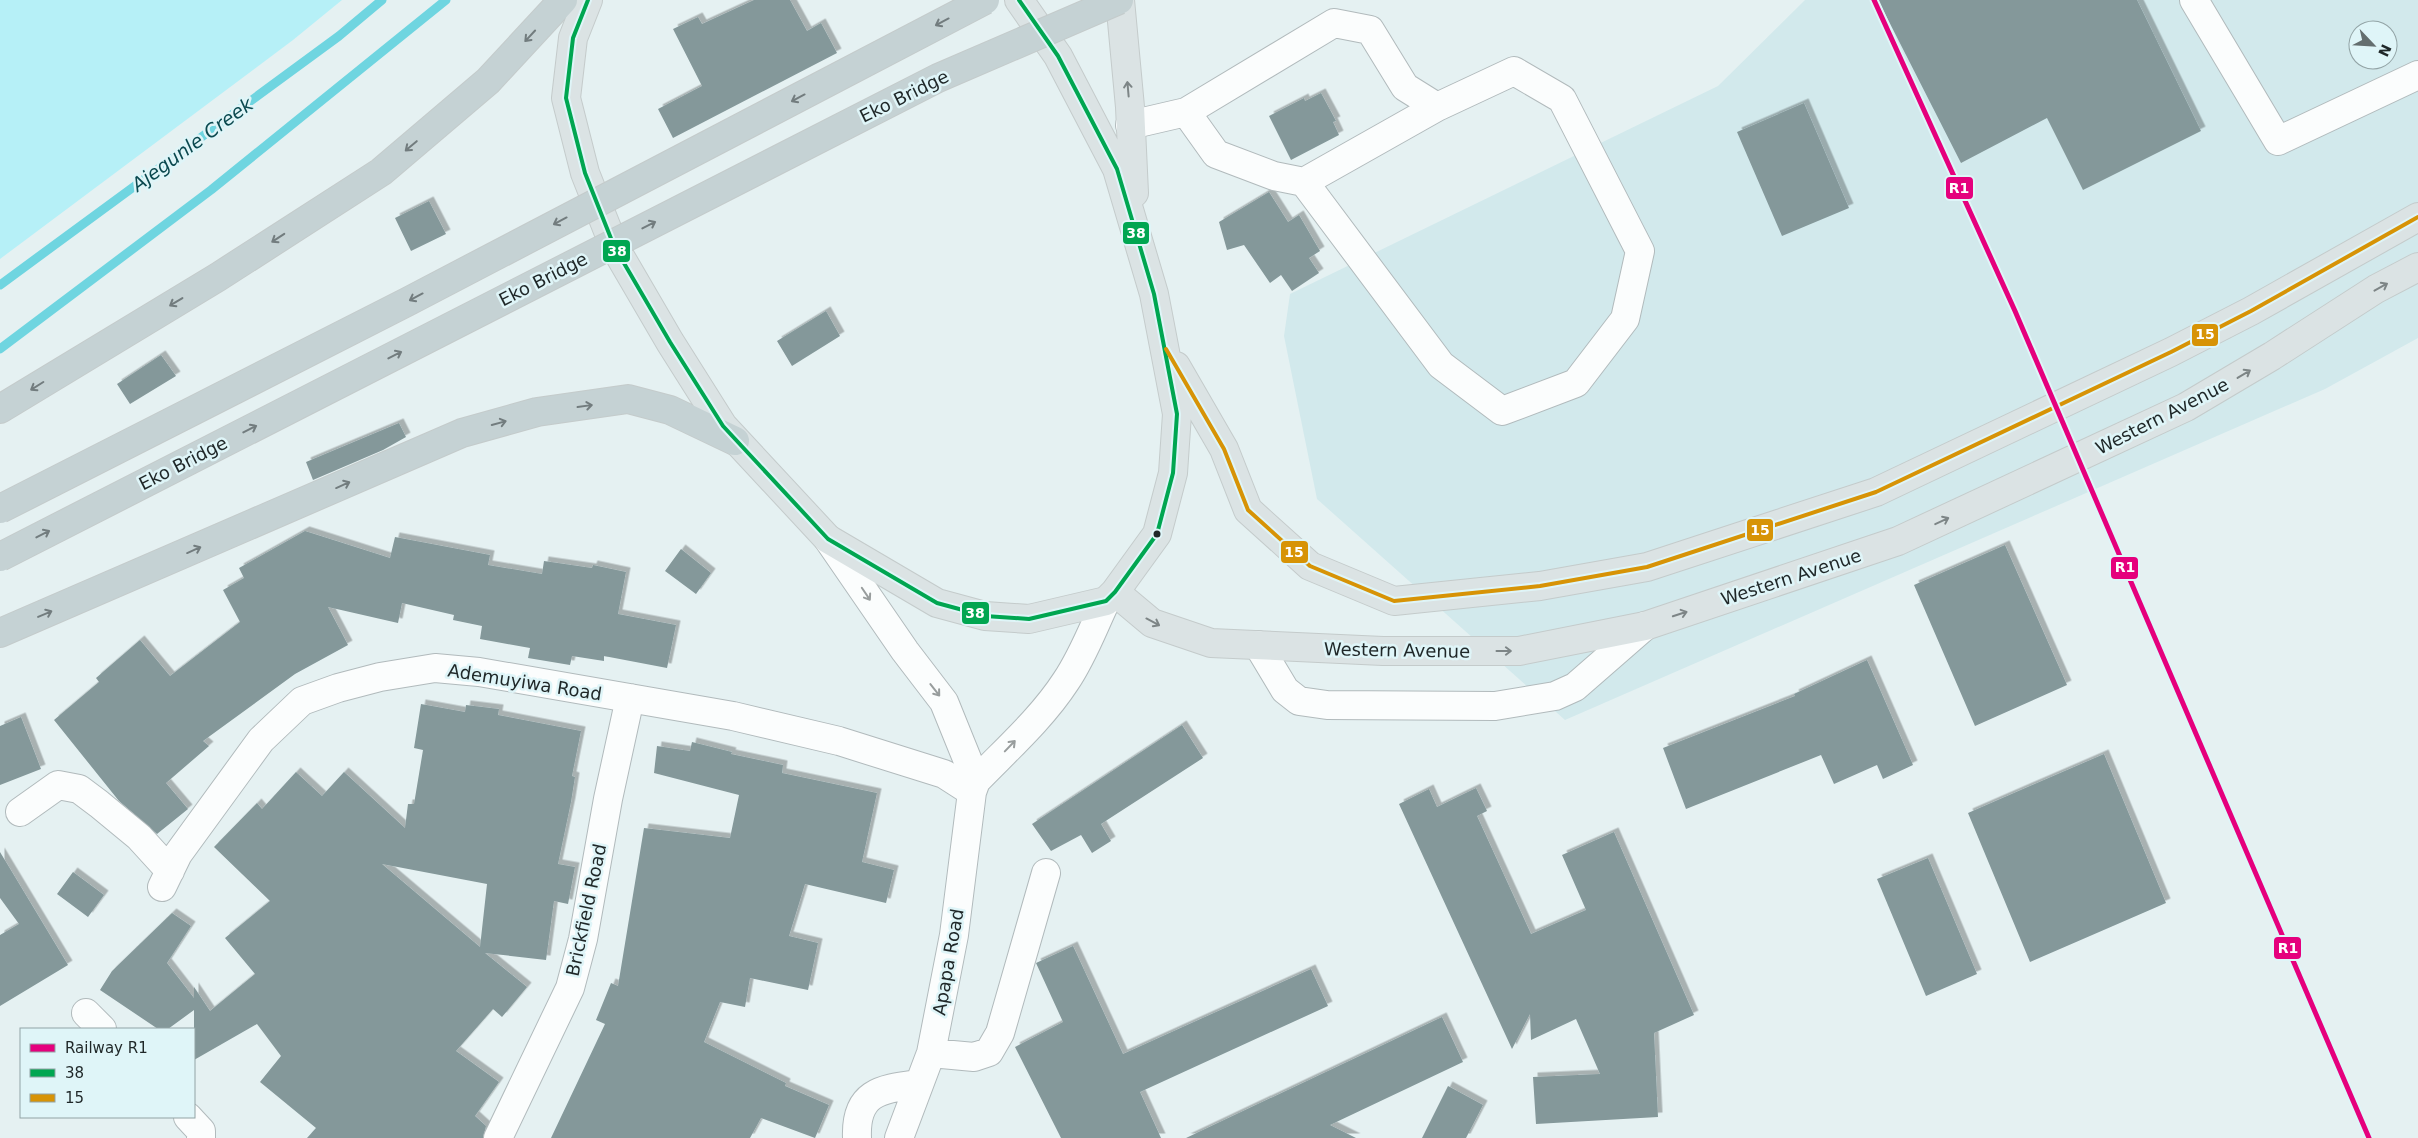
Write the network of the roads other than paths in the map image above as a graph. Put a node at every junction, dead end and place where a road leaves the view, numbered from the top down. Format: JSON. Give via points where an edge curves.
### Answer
{"nodes":[{"id":1,"x":563,"y":0,"type":"edge"},
{"id":2,"x":588,"y":0,"type":"edge"},
{"id":3,"x":985,"y":0,"type":"edge"},
{"id":4,"x":1019,"y":0,"type":"edge"},
{"id":5,"x":1120,"y":0,"type":"edge"},
{"id":6,"x":2194,"y":0,"type":"edge"},
{"id":7,"x":2418,"y":74,"type":"edge"},
{"id":8,"x":1437,"y":107,"type":"junction"},
{"id":9,"x":1186,"y":112,"type":"junction"},
{"id":10,"x":1130,"y":125,"type":"junction"},
{"id":11,"x":1304,"y":182,"type":"junction"},
{"id":12,"x":2418,"y":217,"type":"edge"},
{"id":13,"x":1137,"y":242,"type":"junction"},
{"id":14,"x":2418,"y":266,"type":"edge"},
{"id":15,"x":1166,"y":349,"type":"junction"},
{"id":16,"x":0,"y":409,"type":"edge"},
{"id":17,"x":736,"y":441,"type":"junction"},
{"id":18,"x":0,"y":509,"type":"edge"},
{"id":19,"x":828,"y":539,"type":"junction"},
{"id":20,"x":0,"y":557,"type":"edge"},
{"id":21,"x":1110,"y":597,"type":"junction"},
{"id":22,"x":1645,"y":626,"type":"junction"},
{"id":23,"x":0,"y":633,"type":"edge"},
{"id":24,"x":1258,"y":645,"type":"junction"},
{"id":25,"x":630,"y":698,"type":"junction"},
{"id":26,"x":974,"y":786,"type":"junction"},
{"id":27,"x":20,"y":812,"type":"dead end"},
{"id":28,"x":1046,"y":873,"type":"dead end"},
{"id":29,"x":931,"y":1053,"type":"junction"},
{"id":30,"x":919,"y":1084,"type":"junction"},
{"id":31,"x":189,"y":1118,"type":"edge"},
{"id":32,"x":201,"y":1138,"type":"edge"},
{"id":33,"x":498,"y":1138,"type":"edge"},
{"id":34,"x":857,"y":1138,"type":"edge"},
{"id":35,"x":899,"y":1138,"type":"edge"}],
"edges":[{"from":1,"to":16,"type":"highway","one_way":true,"via":[[488,81],[381,172],[218,277]]},
{"from":2,"to":17,"type":"main road","via":[[573,38],[566,98],[585,173],[614,246],[670,342]]},
{"from":3,"to":18,"type":"highway","one_way":true,"bridge":true,"via":[[407,302]]},
{"from":4,"to":13,"type":"main road","via":[[1058,56],[1117,169]]},
{"from":10,"to":5,"type":"main road","one_way":true},
{"from":20,"to":5,"type":"highway","name":"Eko Bridge","one_way":true,"bridge":true,"via":[[938,78]]},
{"from":6,"to":7,"type":"street","via":[[2278,141]]},
{"from":8,"to":9,"type":"street","via":[[1405,87],[1370,30],[1334,23]]},
{"from":8,"to":11,"type":"street"},
{"from":8,"to":11,"type":"street","via":[[1514,70],[1562,99],[1640,251],[1625,319],[1576,383],[1502,411],[1441,365]]},
{"from":9,"to":10,"type":"street"},
{"from":9,"to":11,"type":"street","via":[[1216,154],[1274,176]]},
{"from":10,"to":13,"type":"main road"},
{"from":12,"to":15,"type":"main road","via":[[2171,352],[1876,492],[1648,567],[1540,586],[1394,602],[1310,566],[1248,510],[1224,449]]},
{"from":13,"to":15,"type":"main road","via":[[1154,294]]},
{"from":22,"to":14,"type":"main road","name":"Western Avenue","one_way":true,"via":[[1898,541],[2186,407]]},
{"from":15,"to":21,"type":"main road","via":[[1177,414],[1173,473],[1157,534]]},
{"from":17,"to":19,"type":"main road"},
{"from":23,"to":17,"type":"highway","one_way":true,"via":[[462,433],[537,412],[628,399],[670,410]]},
{"from":19,"to":21,"type":"main road","via":[[938,603],[985,616],[1029,620]]},
{"from":19,"to":26,"type":"street","name":"Apapa Road","one_way":true,"via":[[944,702]]},
{"from":21,"to":24,"type":"main road","name":"Western Avenue","one_way":true,"via":[[1152,623],[1211,643]]},
{"from":26,"to":21,"type":"street","one_way":true,"via":[[1066,681]]},
{"from":24,"to":22,"type":"main road","name":"Western Avenue","one_way":true,"via":[[1384,651],[1519,651]]},
{"from":22,"to":24,"type":"street","via":[[1575,687],[1555,696],[1495,706],[1327,705],[1299,700],[1285,690]]},
{"from":25,"to":26,"type":"street","name":"Ademuyiwa Road","via":[[733,716],[839,741]]},
{"from":25,"to":27,"type":"street","name":"Ademuyiwa Road","via":[[479,672],[435,668],[380,677],[302,701],[261,740],[178,854],[166,879],[139,837],[78,788],[58,785]]},
{"from":25,"to":33,"type":"street","name":"Brickfield Road","via":[[583,939],[570,988]]},
{"from":26,"to":29,"type":"street","name":"Apapa Road","via":[[954,935]]},
{"from":28,"to":29,"type":"street","via":[[1000,1033],[988,1052],[974,1057]]},
{"from":29,"to":30,"type":"street","name":"Apapa Road"},
{"from":30,"to":34,"type":"street","via":[[881,1090],[871,1096],[860,1112]]},
{"from":30,"to":35,"type":"street","name":"Apapa Road"},
{"from":31,"to":32,"type":"street","via":[[201,1131]]}]}
